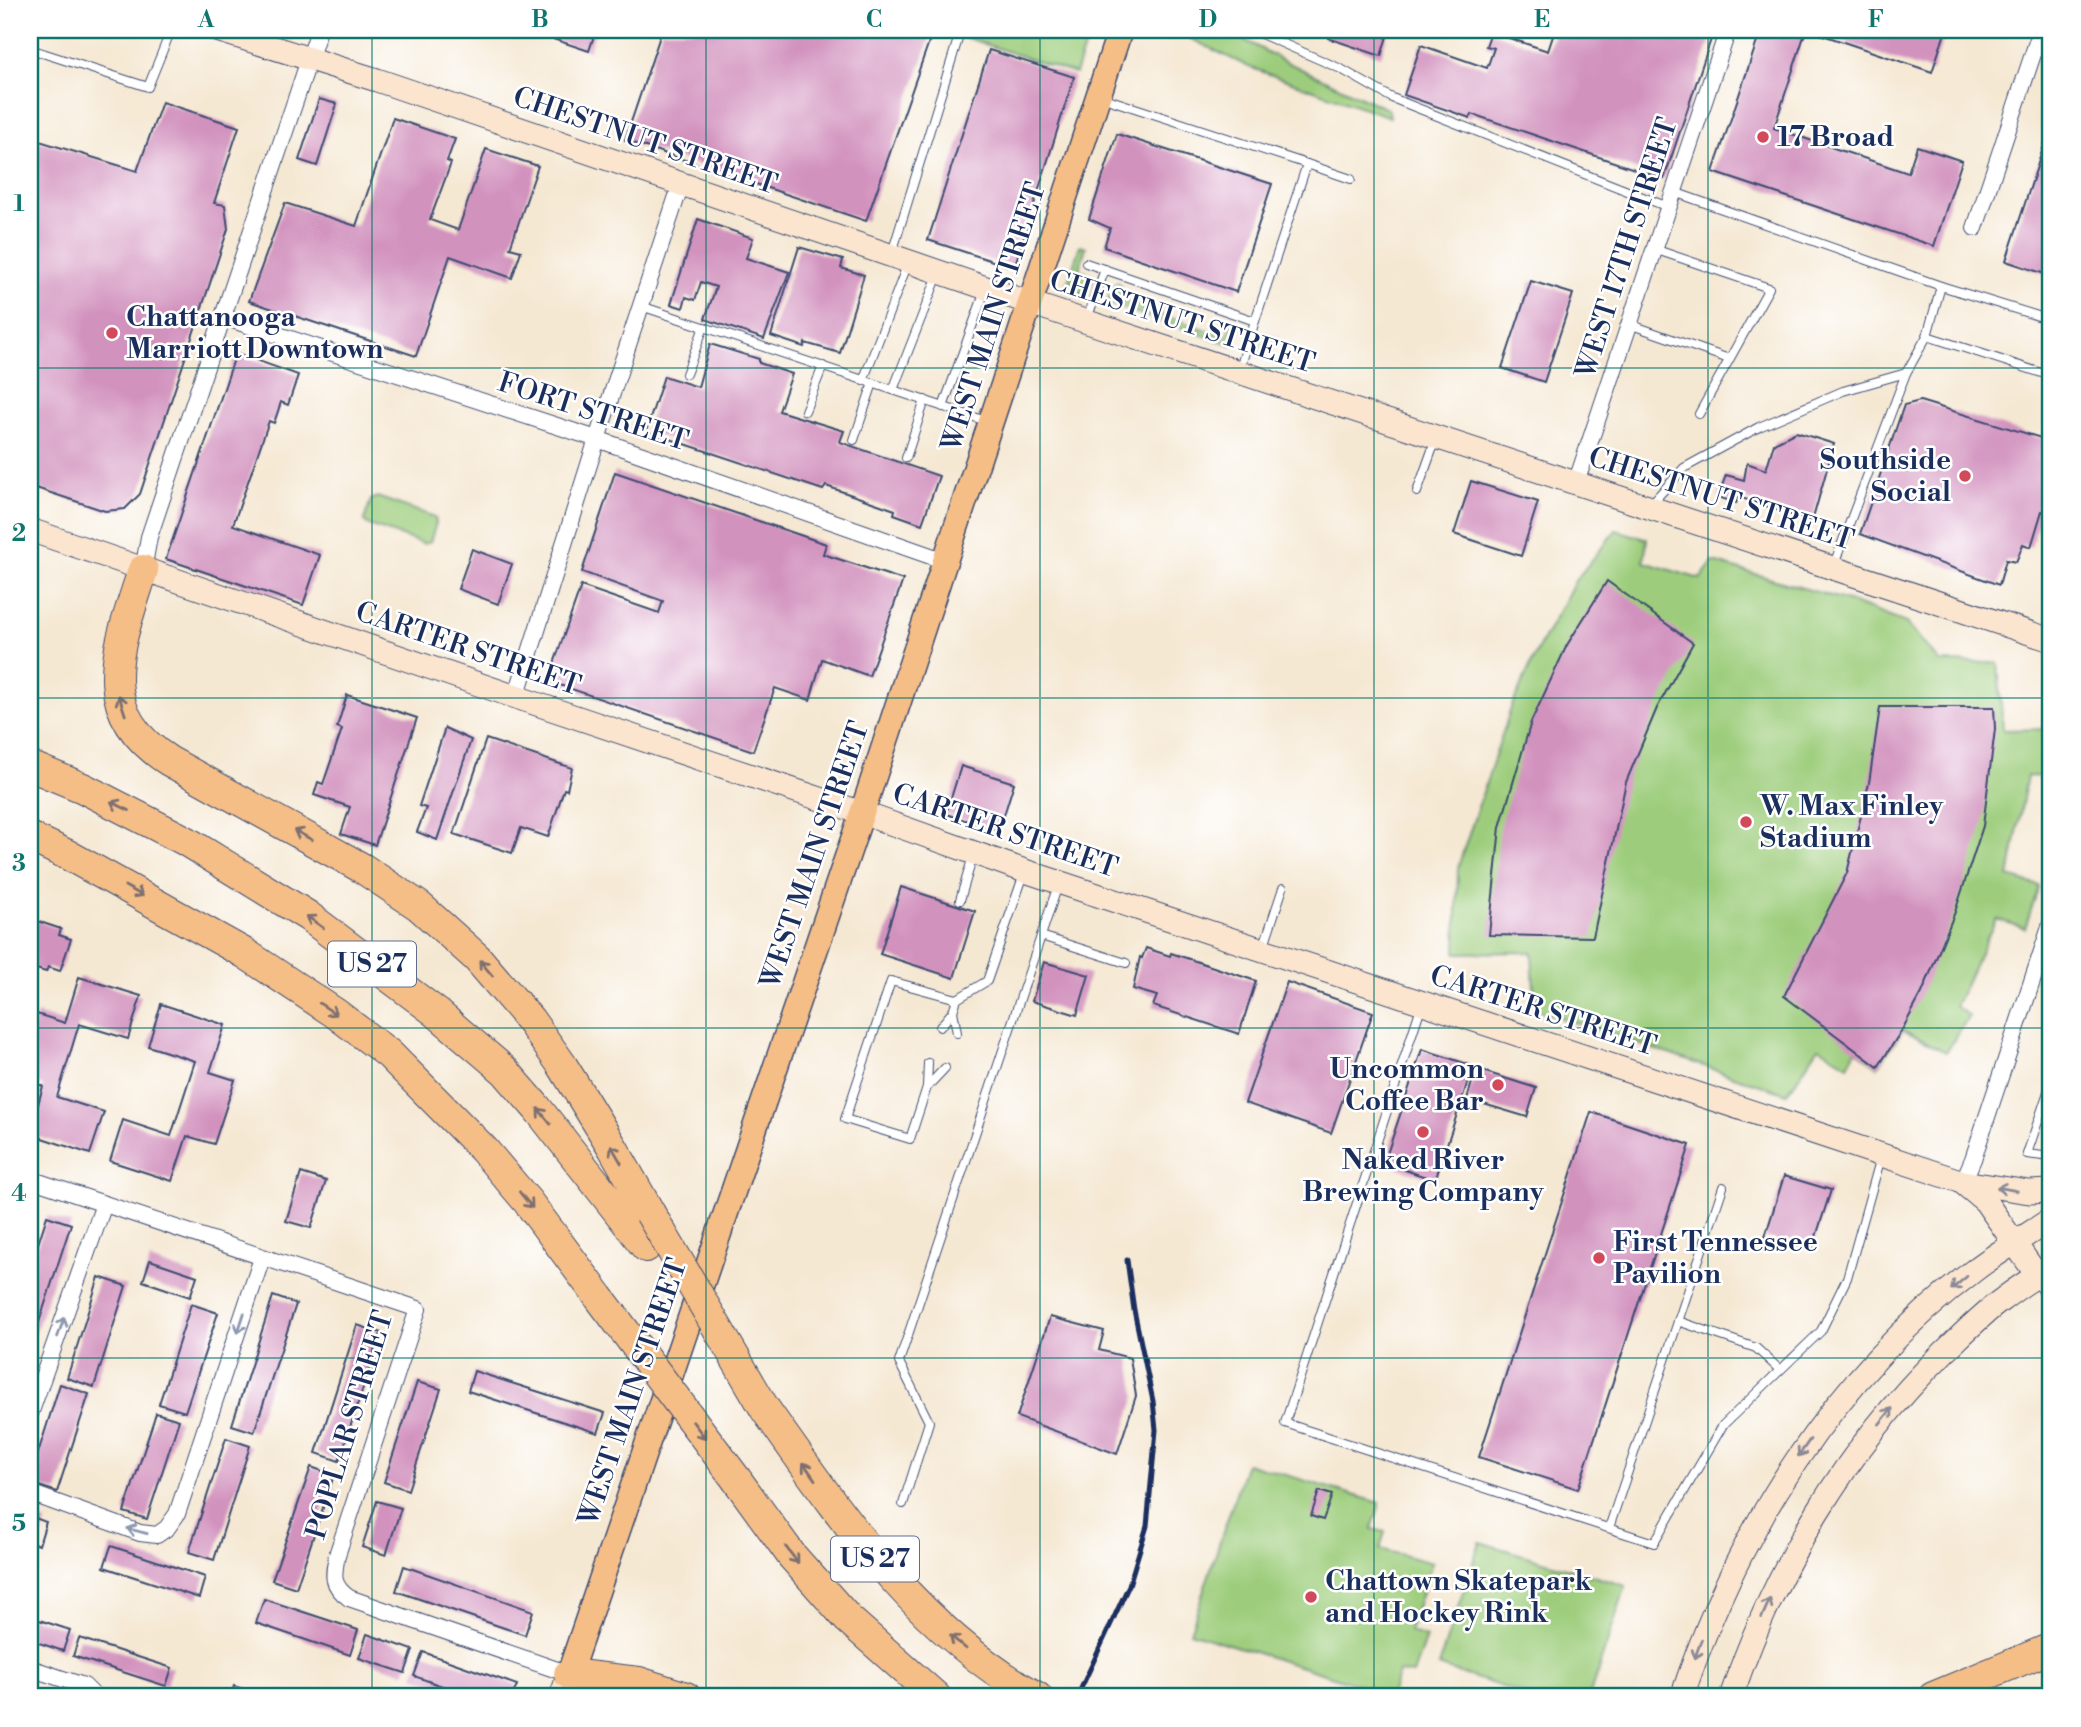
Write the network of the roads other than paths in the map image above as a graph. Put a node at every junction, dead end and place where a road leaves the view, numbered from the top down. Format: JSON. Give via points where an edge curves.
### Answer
{"nodes":[{"id":1,"x":171,"y":30,"type":"edge"},
{"id":2,"x":217,"y":30,"type":"edge"},
{"id":3,"x":319,"y":30,"type":"edge"},
{"id":4,"x":1120,"y":30,"type":"edge"},
{"id":5,"x":1252,"y":30,"type":"edge"},
{"id":6,"x":1728,"y":30,"type":"edge"},
{"id":7,"x":2041,"y":30,"type":"edge"},
{"id":8,"x":958,"y":39,"type":"dead end"},
{"id":9,"x":30,"y":50,"type":"edge"},
{"id":10,"x":308,"y":60,"type":"junction"},
{"id":11,"x":1098,"y":97,"type":"junction"},
{"id":12,"x":1307,"y":164,"type":"junction"},
{"id":13,"x":1351,"y":179,"type":"dead end"},
{"id":14,"x":681,"y":184,"type":"junction"},
{"id":15,"x":1671,"y":200,"type":"junction"},
{"id":16,"x":1975,"y":228,"type":"dead end"},
{"id":17,"x":1654,"y":249,"type":"junction"},
{"id":18,"x":900,"y":259,"type":"junction"},
{"id":19,"x":1086,"y":262,"type":"dead end"},
{"id":20,"x":1105,"y":269,"type":"junction"},
{"id":21,"x":939,"y":272,"type":"junction"},
{"id":22,"x":1941,"y":286,"type":"junction"},
{"id":23,"x":986,"y":288,"type":"junction"},
{"id":24,"x":1030,"y":303,"type":"junction"},
{"id":25,"x":640,"y":306,"type":"junction"},
{"id":26,"x":223,"y":317,"type":"junction"},
{"id":27,"x":2051,"y":320,"type":"edge"},
{"id":28,"x":1255,"y":321,"type":"junction"},
{"id":29,"x":1086,"y":322,"type":"junction"},
{"id":30,"x":1629,"y":324,"type":"junction"},
{"id":31,"x":704,"y":327,"type":"junction"},
{"id":32,"x":1927,"y":336,"type":"junction"},
{"id":33,"x":1729,"y":359,"type":"junction"},
{"id":34,"x":823,"y":366,"type":"junction"},
{"id":35,"x":1238,"y":372,"type":"junction"},
{"id":36,"x":1906,"y":373,"type":"junction"},
{"id":37,"x":686,"y":374,"type":"dead end"},
{"id":38,"x":2051,"y":376,"type":"edge"},
{"id":39,"x":863,"y":381,"type":"junction"},
{"id":40,"x":873,"y":383,"type":"junction"},
{"id":41,"x":893,"y":390,"type":"junction"},
{"id":42,"x":925,"y":400,"type":"junction"},
{"id":43,"x":943,"y":407,"type":"junction"},
{"id":44,"x":805,"y":411,"type":"dead end"},
{"id":45,"x":1699,"y":414,"type":"dead end"},
{"id":46,"x":990,"y":422,"type":"junction"},
{"id":47,"x":1436,"y":437,"type":"junction"},
{"id":48,"x":597,"y":439,"type":"junction"},
{"id":49,"x":854,"y":440,"type":"dead end"},
{"id":50,"x":906,"y":458,"type":"dead end"},
{"id":51,"x":1576,"y":483,"type":"junction"},
{"id":52,"x":1417,"y":492,"type":"dead end"},
{"id":53,"x":1648,"y":507,"type":"junction"},
{"id":54,"x":30,"y":530,"type":"edge"},
{"id":55,"x":944,"y":561,"type":"junction"},
{"id":56,"x":1833,"y":568,"type":"junction"},
{"id":57,"x":143,"y":570,"type":"junction"},
{"id":58,"x":2051,"y":639,"type":"edge"},
{"id":59,"x":516,"y":697,"type":"junction"},
{"id":60,"x":30,"y":766,"type":"edge"},
{"id":61,"x":862,"y":813,"type":"junction"},
{"id":62,"x":30,"y":837,"type":"edge"},
{"id":63,"x":974,"y":853,"type":"junction"},
{"id":64,"x":1025,"y":871,"type":"junction"},
{"id":65,"x":1059,"y":882,"type":"junction"},
{"id":66,"x":1283,"y":888,"type":"dead end"},
{"id":67,"x":960,"y":900,"type":"dead end"},
{"id":68,"x":2051,"y":924,"type":"edge"},
{"id":69,"x":1041,"y":936,"type":"junction"},
{"id":70,"x":1263,"y":949,"type":"junction"},
{"id":71,"x":1126,"y":962,"type":"dead end"},
{"id":72,"x":957,"y":999,"type":"junction"},
{"id":73,"x":1423,"y":1002,"type":"junction"},
{"id":74,"x":953,"y":1011,"type":"junction"},
{"id":75,"x":940,"y":1027,"type":"dead end"},
{"id":76,"x":957,"y":1033,"type":"dead end"},
{"id":77,"x":928,"y":1063,"type":"dead end"},
{"id":78,"x":945,"y":1068,"type":"dead end"},
{"id":79,"x":2051,"y":1083,"type":"edge"},
{"id":80,"x":927,"y":1087,"type":"junction"},
{"id":81,"x":1881,"y":1154,"type":"junction"},
{"id":82,"x":2051,"y":1157,"type":"edge"},
{"id":83,"x":30,"y":1179,"type":"edge"},
{"id":84,"x":1963,"y":1182,"type":"junction"},
{"id":85,"x":1723,"y":1187,"type":"dead end"},
{"id":86,"x":2051,"y":1191,"type":"edge"},
{"id":87,"x":104,"y":1204,"type":"junction"},
{"id":88,"x":2051,"y":1219,"type":"edge"},
{"id":89,"x":2009,"y":1235,"type":"junction"},
{"id":90,"x":262,"y":1258,"type":"junction"},
{"id":91,"x":2044,"y":1271,"type":"edge"},
{"id":92,"x":2051,"y":1296,"type":"edge"},
{"id":93,"x":1678,"y":1321,"type":"junction"},
{"id":94,"x":1780,"y":1370,"type":"junction"},
{"id":95,"x":765,"y":1409,"type":"junction"},
{"id":96,"x":30,"y":1414,"type":"edge"},
{"id":97,"x":30,"y":1493,"type":"edge"},
{"id":98,"x":903,"y":1504,"type":"dead end"},
{"id":99,"x":1609,"y":1528,"type":"junction"},
{"id":100,"x":2051,"y":1648,"type":"edge"},
{"id":101,"x":30,"y":1668,"type":"edge"},
{"id":102,"x":565,"y":1686,"type":"edge"},
{"id":103,"x":1025,"y":1690,"type":"edge"},
{"id":104,"x":95,"y":1697,"type":"edge"},
{"id":105,"x":686,"y":1697,"type":"edge"},
{"id":106,"x":936,"y":1697,"type":"edge"},
{"id":107,"x":1682,"y":1697,"type":"edge"},
{"id":108,"x":1731,"y":1697,"type":"edge"},
{"id":109,"x":1933,"y":1697,"type":"edge"}],
"edges":[{"from":1,"to":9,"type":"lane","via":[[148,87]]},
{"from":2,"to":10,"type":"street","name":"CHESTNUT STREET"},
{"from":3,"to":10,"type":"street"},
{"from":4,"to":11,"type":"main road","name":"WEST MAIN STREET"},
{"from":5,"to":15,"type":"lane","via":[[1341,69],[1392,98]]},
{"from":6,"to":15,"type":"street","name":"WEST 17TH STREET"},
{"from":7,"to":16,"type":"street"},
{"from":8,"to":18,"type":"lane"},
{"from":10,"to":14,"type":"street","name":"CHESTNUT STREET"},
{"from":10,"to":26,"type":"street"},
{"from":11,"to":12,"type":"lane"},
{"from":11,"to":24,"type":"main road","name":"WEST MAIN STREET"},
{"from":12,"to":13,"type":"lane"},
{"from":12,"to":28,"type":"lane"},
{"from":14,"to":18,"type":"street","name":"CHESTNUT STREET"},
{"from":14,"to":25,"type":"street"},
{"from":15,"to":17,"type":"street","name":"WEST 17TH STREET"},
{"from":15,"to":22,"type":"lane"},
{"from":17,"to":30,"type":"street","name":"WEST 17TH STREET"},
{"from":17,"to":33,"type":"lane","via":[[1769,288]]},
{"from":18,"to":21,"type":"street","name":"CHESTNUT STREET"},
{"from":18,"to":39,"type":"lane"},
{"from":19,"to":20,"type":"lane"},
{"from":20,"to":28,"type":"lane"},
{"from":20,"to":29,"type":"lane"},
{"from":21,"to":23,"type":"street","name":"CHESTNUT STREET"},
{"from":21,"to":41,"type":"lane"},
{"from":22,"to":27,"type":"lane"},
{"from":22,"to":32,"type":"lane"},
{"from":23,"to":24,"type":"street","name":"CHESTNUT STREET"},
{"from":23,"to":43,"type":"lane"},
{"from":24,"to":29,"type":"street","name":"CHESTNUT STREET"},
{"from":24,"to":46,"type":"main road","name":"WEST MAIN STREET"},
{"from":25,"to":31,"type":"lane"},
{"from":25,"to":48,"type":"street"},
{"from":26,"to":48,"type":"street","name":"FORT STREET"},
{"from":26,"to":57,"type":"street","via":[[149,537]]},
{"from":28,"to":35,"type":"lane"},
{"from":29,"to":35,"type":"street","name":"CHESTNUT STREET"},
{"from":30,"to":33,"type":"lane"},
{"from":30,"to":51,"type":"street","name":"WEST 17TH STREET"},
{"from":31,"to":34,"type":"lane"},
{"from":31,"to":37,"type":"lane"},
{"from":32,"to":36,"type":"lane"},
{"from":32,"to":38,"type":"lane"},
{"from":33,"to":45,"type":"lane"},
{"from":34,"to":39,"type":"lane"},
{"from":34,"to":44,"type":"lane"},
{"from":35,"to":47,"type":"street","name":"CHESTNUT STREET"},
{"from":36,"to":53,"type":"lane","via":[[1843,391],[1759,427],[1684,468]]},
{"from":36,"to":56,"type":"lane"},
{"from":39,"to":40,"type":"lane"},
{"from":40,"to":41,"type":"lane"},
{"from":40,"to":49,"type":"lane"},
{"from":41,"to":42,"type":"lane"},
{"from":42,"to":43,"type":"lane"},
{"from":42,"to":50,"type":"lane"},
{"from":43,"to":46,"type":"lane"},
{"from":46,"to":55,"type":"main road","name":"WEST MAIN STREET"},
{"from":47,"to":51,"type":"street","name":"CHESTNUT STREET"},
{"from":47,"to":52,"type":"lane"},
{"from":48,"to":55,"type":"street","name":"FORT STREET"},
{"from":48,"to":59,"type":"street"},
{"from":51,"to":53,"type":"street","name":"CHESTNUT STREET"},
{"from":53,"to":56,"type":"street","name":"CHESTNUT STREET"},
{"from":54,"to":57,"type":"street","name":"CARTER STREET"},
{"from":55,"to":61,"type":"main road","name":"WEST MAIN STREET"},
{"from":56,"to":58,"type":"street","name":"CHESTNUT STREET"},
{"from":57,"to":59,"type":"street","name":"CARTER STREET"},
{"from":95,"to":57,"type":"highway","one_way":true,"bridge":true,"via":[[562,1065],[477,958],[419,906],[362,868],[169,761],[134,730],[120,702],[116,673]]},
{"from":59,"to":61,"type":"street","name":"CARTER STREET"},
{"from":95,"to":60,"type":"highway","number":"US 27","one_way":true,"bridge":true,"via":[[646,1247],[505,1071],[437,1013],[308,916],[186,841]]},
{"from":61,"to":63,"type":"street","name":"CARTER STREET"},
{"from":61,"to":102,"type":"main road","name":"WEST MAIN STREET"},
{"from":62,"to":106,"type":"highway","number":"US 27","one_way":true,"bridge":true,"via":[[246,954],[389,1054],[484,1150],[528,1202],[792,1556],[848,1619]]},
{"from":63,"to":64,"type":"street","name":"CARTER STREET"},
{"from":63,"to":67,"type":"lane"},
{"from":64,"to":65,"type":"street","name":"CARTER STREET"},
{"from":64,"to":72,"type":"lane","via":[[987,981]]},
{"from":65,"to":69,"type":"lane"},
{"from":65,"to":70,"type":"street","name":"CARTER STREET"},
{"from":66,"to":70,"type":"lane"},
{"from":68,"to":84,"type":"street"},
{"from":69,"to":71,"type":"lane"},
{"from":69,"to":98,"type":"lane","via":[[900,1362],[929,1422]]},
{"from":70,"to":73,"type":"street","name":"CARTER STREET"},
{"from":72,"to":74,"type":"lane"},
{"from":72,"to":80,"type":"lane","via":[[891,981],[845,1119],[910,1139]]},
{"from":73,"to":81,"type":"street","name":"CARTER STREET"},
{"from":73,"to":99,"type":"lane","via":[[1285,1423]]},
{"from":74,"to":75,"type":"lane"},
{"from":74,"to":76,"type":"lane"},
{"from":77,"to":80,"type":"lane"},
{"from":78,"to":80,"type":"lane"},
{"from":79,"to":82,"type":"lane","via":[[2027,1154]]},
{"from":81,"to":84,"type":"street","name":"CARTER STREET"},
{"from":81,"to":94,"type":"lane","via":[[1847,1278],[1821,1331]]},
{"from":83,"to":87,"type":"street","name":"POPLAR STREET"},
{"from":86,"to":84,"type":"street","one_way":true},
{"from":84,"to":89,"type":"street","via":[[1985,1201]]},
{"from":85,"to":93,"type":"lane"},
{"from":87,"to":90,"type":"street","name":"POPLAR STREET"},
{"from":96,"to":87,"type":"street","one_way":true},
{"from":88,"to":89,"type":"street"},
{"from":89,"to":91,"type":"street"},
{"from":89,"to":107,"type":"street","one_way":true,"via":[[1903,1332],[1808,1443],[1734,1565]]},
{"from":90,"to":97,"type":"street","one_way":true,"via":[[177,1514],[167,1528],[157,1535],[140,1533]]},
{"from":90,"to":102,"type":"street","name":"POPLAR STREET","via":[[418,1310],[337,1555],[333,1575],[339,1591]]},
{"from":91,"to":92,"type":"street"},
{"from":108,"to":91,"type":"street","one_way":true,"via":[[1789,1561],[1867,1439],[1965,1332]]},
{"from":93,"to":94,"type":"lane","via":[[1756,1348]]},
{"from":93,"to":99,"type":"lane"},
{"from":94,"to":99,"type":"lane","via":[[1723,1425],[1654,1543]]},
{"from":103,"to":95,"type":"highway","number":"US 27","one_way":true,"via":[[985,1665],[945,1631],[880,1566]]},
{"from":100,"to":109,"type":"highway"},
{"from":101,"to":104,"type":"street","via":[[84,1686]]},
{"from":102,"to":105,"type":"highway","via":[[639,1682]]}]}
